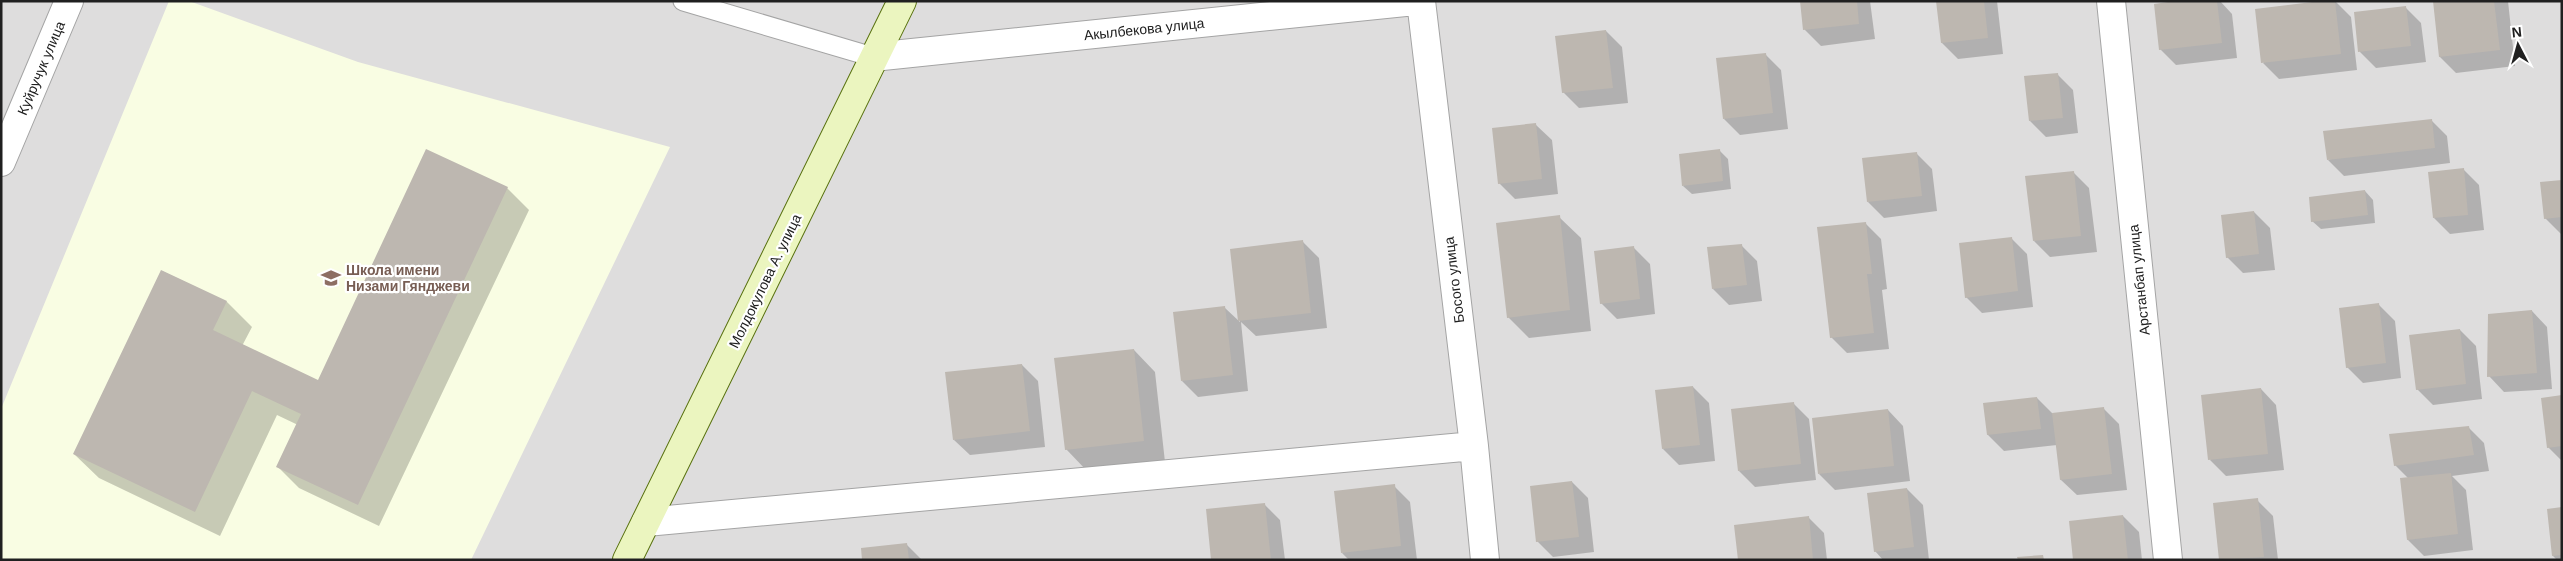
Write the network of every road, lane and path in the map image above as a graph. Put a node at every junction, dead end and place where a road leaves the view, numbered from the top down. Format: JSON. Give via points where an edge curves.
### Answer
{"nodes":[{"id":1,"x":69,"y":1,"type":"edge"},
{"id":2,"x":683,"y":1,"type":"edge"},
{"id":3,"x":902,"y":1,"type":"edge"},
{"id":4,"x":1415,"y":1,"type":"edge"},
{"id":5,"x":1421,"y":1,"type":"edge"},
{"id":6,"x":2111,"y":1,"type":"edge"},
{"id":7,"x":874,"y":57,"type":"junction"},
{"id":8,"x":1,"y":162,"type":"edge"},
{"id":9,"x":1474,"y":446,"type":"junction"},
{"id":10,"x":646,"y":522,"type":"junction"},
{"id":11,"x":627,"y":560,"type":"edge"},
{"id":12,"x":1486,"y":560,"type":"edge"},
{"id":13,"x":2168,"y":560,"type":"edge"}],
"edges":[{"from":1,"to":8,"type":"street","name":"Куйручук улица"},
{"from":2,"to":7,"type":"lane"},
{"from":3,"to":7,"type":"street","name":"Молдокулова А. улица"},
{"from":4,"to":7,"type":"street","name":"Акылбекова улица"},
{"from":5,"to":9,"type":"street","name":"Босого улица"},
{"from":6,"to":13,"type":"street","name":"Арстанбап улица"},
{"from":7,"to":10,"type":"street","name":"Молдокулова А. улица"},
{"from":9,"to":10,"type":"street"},
{"from":9,"to":12,"type":"street","name":"Босого улица"},
{"from":10,"to":11,"type":"street","name":"Молдокулова А. улица"}]}
